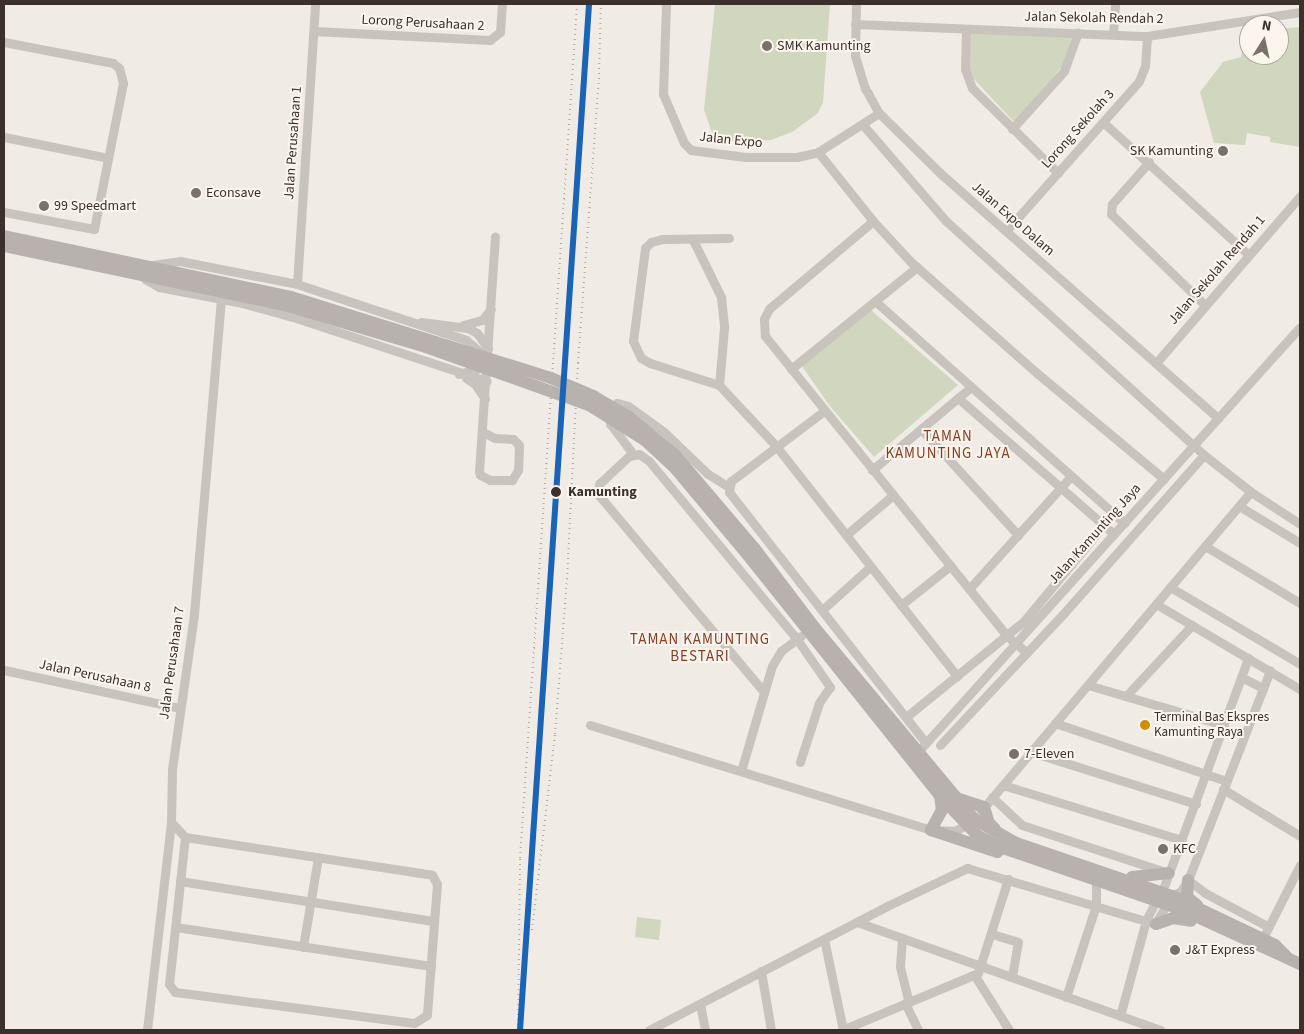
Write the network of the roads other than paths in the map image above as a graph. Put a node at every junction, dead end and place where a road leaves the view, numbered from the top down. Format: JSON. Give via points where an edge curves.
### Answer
{"nodes":[{"id":1,"x":315,"y":4,"type":"edge"},
{"id":2,"x":502,"y":4,"type":"edge"},
{"id":3,"x":666,"y":4,"type":"edge"},
{"id":4,"x":856,"y":4,"type":"edge"},
{"id":5,"x":1115,"y":4,"type":"edge"},
{"id":6,"x":1300,"y":12,"type":"edge"},
{"id":7,"x":855,"y":24,"type":"junction"},
{"id":8,"x":966,"y":29,"type":"junction"},
{"id":9,"x":314,"y":31,"type":"junction"},
{"id":10,"x":1078,"y":32,"type":"junction"},
{"id":11,"x":1113,"y":34,"type":"junction"},
{"id":12,"x":1147,"y":36,"type":"junction"},
{"id":13,"x":4,"y":42,"type":"edge"},
{"id":14,"x":879,"y":113,"type":"junction"},
{"id":15,"x":1104,"y":123,"type":"junction"},
{"id":16,"x":863,"y":125,"type":"junction"},
{"id":17,"x":1012,"y":128,"type":"junction"},
{"id":18,"x":4,"y":137,"type":"edge"},
{"id":19,"x":818,"y":152,"type":"junction"},
{"id":20,"x":108,"y":158,"type":"junction"},
{"id":21,"x":1149,"y":162,"type":"junction"},
{"id":22,"x":1058,"y":173,"type":"junction"},
{"id":23,"x":1300,"y":196,"type":"edge"},
{"id":24,"x":4,"y":212,"type":"edge"},
{"id":25,"x":872,"y":221,"type":"junction"},
{"id":26,"x":1006,"y":231,"type":"junction"},
{"id":27,"x":4,"y":236,"type":"edge"},
{"id":28,"x":495,"y":237,"type":"dead end"},
{"id":29,"x":729,"y":238,"type":"dead end"},
{"id":30,"x":694,"y":240,"type":"junction"},
{"id":31,"x":4,"y":246,"type":"edge"},
{"id":32,"x":1248,"y":254,"type":"junction"},
{"id":33,"x":149,"y":266,"type":"junction"},
{"id":34,"x":918,"y":266,"type":"junction"},
{"id":35,"x":132,"y":272,"type":"junction"},
{"id":36,"x":297,"y":284,"type":"junction"},
{"id":37,"x":221,"y":299,"type":"junction"},
{"id":38,"x":875,"y":301,"type":"junction"},
{"id":39,"x":289,"y":302,"type":"junction"},
{"id":40,"x":1205,"y":305,"type":"junction"},
{"id":41,"x":491,"y":309,"type":"junction"},
{"id":42,"x":401,"y":320,"type":"junction"},
{"id":43,"x":458,"y":325,"type":"junction"},
{"id":44,"x":1300,"y":327,"type":"edge"},
{"id":45,"x":489,"y":350,"type":"junction"},
{"id":46,"x":1156,"y":363,"type":"junction"},
{"id":47,"x":791,"y":370,"type":"junction"},
{"id":48,"x":459,"y":374,"type":"junction"},
{"id":49,"x":487,"y":381,"type":"junction"},
{"id":50,"x":719,"y":385,"type":"junction"},
{"id":51,"x":972,"y":387,"type":"junction"},
{"id":52,"x":958,"y":398,"type":"junction"},
{"id":53,"x":485,"y":399,"type":"junction"},
{"id":54,"x":824,"y":410,"type":"junction"},
{"id":55,"x":1218,"y":418,"type":"junction"},
{"id":56,"x":921,"y":429,"type":"junction"},
{"id":57,"x":483,"y":432,"type":"junction"},
{"id":58,"x":1194,"y":445,"type":"junction"},
{"id":59,"x":776,"y":446,"type":"junction"},
{"id":60,"x":633,"y":454,"type":"junction"},
{"id":61,"x":1204,"y":455,"type":"junction"},
{"id":62,"x":872,"y":470,"type":"junction"},
{"id":63,"x":1071,"y":476,"type":"junction"},
{"id":64,"x":1164,"y":479,"type":"junction"},
{"id":65,"x":729,"y":487,"type":"junction"},
{"id":66,"x":1060,"y":487,"type":"junction"},
{"id":67,"x":1251,"y":492,"type":"junction"},
{"id":68,"x":893,"y":495,"type":"junction"},
{"id":69,"x":1239,"y":506,"type":"junction"},
{"id":70,"x":1299,"y":520,"type":"edge"},
{"id":71,"x":1124,"y":523,"type":"junction"},
{"id":72,"x":1104,"y":525,"type":"junction"},
{"id":73,"x":1114,"y":534,"type":"junction"},
{"id":74,"x":846,"y":535,"type":"junction"},
{"id":75,"x":1018,"y":535,"type":"junction"},
{"id":76,"x":1300,"y":543,"type":"edge"},
{"id":77,"x":1205,"y":546,"type":"junction"},
{"id":78,"x":751,"y":552,"type":"junction"},
{"id":79,"x":950,"y":566,"type":"junction"},
{"id":80,"x":870,"y":567,"type":"junction"},
{"id":81,"x":1170,"y":587,"type":"junction"},
{"id":82,"x":969,"y":589,"type":"junction"},
{"id":83,"x":1300,"y":603,"type":"edge"},
{"id":84,"x":1156,"y":604,"type":"junction"},
{"id":85,"x":901,"y":605,"type":"junction"},
{"id":86,"x":822,"y":610,"type":"junction"},
{"id":87,"x":1192,"y":624,"type":"junction"},
{"id":88,"x":802,"y":636,"type":"junction"},
{"id":89,"x":1007,"y":636,"type":"junction"},
{"id":90,"x":1016,"y":644,"type":"junction"},
{"id":91,"x":1027,"y":653,"type":"junction"},
{"id":92,"x":1248,"y":658,"type":"junction"},
{"id":93,"x":1300,"y":664,"type":"edge"},
{"id":94,"x":4,"y":670,"type":"edge"},
{"id":95,"x":1270,"y":671,"type":"junction"},
{"id":96,"x":957,"y":676,"type":"junction"},
{"id":97,"x":1241,"y":677,"type":"junction"},
{"id":98,"x":1088,"y":685,"type":"junction"},
{"id":99,"x":1263,"y":688,"type":"junction"},
{"id":100,"x":1300,"y":689,"type":"edge"},
{"id":101,"x":764,"y":692,"type":"junction"},
{"id":102,"x":1126,"y":696,"type":"junction"},
{"id":103,"x":180,"y":708,"type":"junction"},
{"id":104,"x":906,"y":717,"type":"junction"},
{"id":105,"x":1055,"y":723,"type":"junction"},
{"id":106,"x":590,"y":725,"type":"dead end"},
{"id":107,"x":1224,"y":726,"type":"junction"},
{"id":108,"x":926,"y":742,"type":"junction"},
{"id":109,"x":940,"y":745,"type":"dead end"},
{"id":110,"x":1031,"y":752,"type":"junction"},
{"id":111,"x":914,"y":756,"type":"junction"},
{"id":112,"x":800,"y":762,"type":"dead end"},
{"id":113,"x":741,"y":771,"type":"junction"},
{"id":114,"x":1207,"y":773,"type":"junction"},
{"id":115,"x":1003,"y":785,"type":"junction"},
{"id":116,"x":1225,"y":785,"type":"junction"},
{"id":117,"x":940,"y":796,"type":"junction"},
{"id":118,"x":957,"y":798,"type":"junction"},
{"id":119,"x":988,"y":802,"type":"junction"},
{"id":120,"x":1196,"y":804,"type":"junction"},
{"id":121,"x":171,"y":822,"type":"junction"},
{"id":122,"x":970,"y":823,"type":"junction"},
{"id":123,"x":930,"y":830,"type":"junction"},
{"id":124,"x":185,"y":836,"type":"junction"},
{"id":125,"x":1300,"y":836,"type":"edge"},
{"id":126,"x":1003,"y":838,"type":"junction"},
{"id":127,"x":1182,"y":840,"type":"junction"},
{"id":128,"x":1020,"y":854,"type":"junction"},
{"id":129,"x":318,"y":857,"type":"junction"},
{"id":130,"x":1084,"y":865,"type":"junction"},
{"id":131,"x":1300,"y":865,"type":"edge"},
{"id":132,"x":1169,"y":873,"type":"junction"},
{"id":133,"x":1096,"y":878,"type":"junction"},
{"id":134,"x":1008,"y":879,"type":"junction"},
{"id":135,"x":180,"y":880,"type":"junction"},
{"id":136,"x":1188,"y":880,"type":"junction"},
{"id":137,"x":1164,"y":898,"type":"junction"},
{"id":138,"x":310,"y":901,"type":"junction"},
{"id":139,"x":1096,"y":905,"type":"junction"},
{"id":140,"x":1202,"y":910,"type":"junction"},
{"id":141,"x":433,"y":920,"type":"junction"},
{"id":142,"x":857,"y":922,"type":"junction"},
{"id":143,"x":1149,"y":924,"type":"junction"},
{"id":144,"x":176,"y":927,"type":"junction"},
{"id":145,"x":1269,"y":927,"type":"junction"},
{"id":146,"x":992,"y":934,"type":"junction"},
{"id":147,"x":1234,"y":936,"type":"junction"},
{"id":148,"x":902,"y":938,"type":"junction"},
{"id":149,"x":824,"y":939,"type":"junction"},
{"id":150,"x":1262,"y":939,"type":"junction"},
{"id":151,"x":303,"y":947,"type":"junction"},
{"id":152,"x":1288,"y":958,"type":"junction"},
{"id":153,"x":1300,"y":964,"type":"edge"},
{"id":154,"x":431,"y":966,"type":"junction"},
{"id":155,"x":982,"y":966,"type":"junction"},
{"id":156,"x":761,"y":971,"type":"junction"},
{"id":157,"x":975,"y":976,"type":"junction"},
{"id":158,"x":1012,"y":976,"type":"junction"},
{"id":159,"x":1066,"y":997,"type":"junction"},
{"id":160,"x":907,"y":1002,"type":"junction"},
{"id":161,"x":700,"y":1004,"type":"junction"},
{"id":162,"x":1120,"y":1016,"type":"junction"},
{"id":163,"x":146,"y":1030,"type":"edge"},
{"id":164,"x":649,"y":1030,"type":"edge"},
{"id":165,"x":705,"y":1030,"type":"edge"},
{"id":166,"x":771,"y":1030,"type":"edge"},
{"id":167,"x":842,"y":1030,"type":"edge"},
{"id":168,"x":918,"y":1030,"type":"edge"},
{"id":169,"x":1009,"y":1030,"type":"edge"},
{"id":170,"x":1160,"y":1030,"type":"edge"}],
"edges":[{"from":1,"to":9,"type":"street","name":"Jalan Perusahaan 1"},
{"from":2,"to":9,"type":"street","name":"Lorong Perusahaan 2","via":[[500,32],[490,40]]},
{"from":3,"to":19,"type":"street","name":"Jalan Expo","via":[[663,94],[684,143],[702,154],[746,157],[797,157]]},
{"from":4,"to":7,"type":"street","name":"Jalan Expo Dalam"},
{"from":5,"to":11,"type":"street"},
{"from":6,"to":12,"type":"street","name":"Jalan Sekolah Rendah 2"},
{"from":7,"to":8,"type":"street","name":"Jalan Sekolah Rendah 2"},
{"from":7,"to":14,"type":"street","name":"Jalan Expo Dalam","via":[[858,70]]},
{"from":8,"to":10,"type":"street","name":"Jalan Sekolah Rendah 2"},
{"from":8,"to":17,"type":"street","via":[[967,79]]},
{"from":9,"to":36,"type":"street","name":"Jalan Perusahaan 1"},
{"from":10,"to":11,"type":"street","name":"Jalan Sekolah Rendah 2"},
{"from":10,"to":17,"type":"street","via":[[1064,71]]},
{"from":11,"to":12,"type":"street","name":"Jalan Sekolah Rendah 2"},
{"from":12,"to":15,"type":"street","name":"Lorong Sekolah 3","via":[[1142,74]]},
{"from":13,"to":20,"type":"street","via":[[105,61],[119,68],[122,91]]},
{"from":14,"to":16,"type":"street","name":"Jalan Expo"},
{"from":14,"to":26,"type":"street","name":"Jalan Expo Dalam"},
{"from":15,"to":21,"type":"street"},
{"from":15,"to":22,"type":"street","name":"Lorong Sekolah 3"},
{"from":16,"to":19,"type":"street","name":"Jalan Expo"},
{"from":16,"to":58,"type":"street","via":[[946,221]]},
{"from":17,"to":22,"type":"street"},
{"from":18,"to":20,"type":"street"},
{"from":19,"to":25,"type":"street"},
{"from":20,"to":24,"type":"street","via":[[94,228]]},
{"from":21,"to":32,"type":"street"},
{"from":21,"to":40,"type":"street","via":[[1112,204],[1111,214]]},
{"from":22,"to":26,"type":"street","name":"Lorong Sekolah 3"},
{"from":23,"to":32,"type":"street","name":"Jalan Sekolah Rendah 1"},
{"from":25,"to":34,"type":"street"},
{"from":25,"to":47,"type":"street","via":[[769,309],[764,320],[765,336]]},
{"from":26,"to":46,"type":"street","name":"Jalan Expo Dalam"},
{"from":27,"to":33,"type":"main road"},
{"from":28,"to":41,"type":"street"},
{"from":29,"to":30,"type":"street"},
{"from":30,"to":50,"type":"street","via":[[721,297],[724,328]]},
{"from":30,"to":50,"type":"street","via":[[662,239],[645,248],[633,342],[641,358],[650,363]]},
{"from":31,"to":35,"type":"main road"},
{"from":32,"to":40,"type":"street","name":"Jalan Sekolah Rendah 1"},
{"from":33,"to":36,"type":"street","via":[[180,261]]},
{"from":33,"to":39,"type":"main road"},
{"from":34,"to":38,"type":"street"},
{"from":34,"to":64,"type":"street","via":[[1038,374]]},
{"from":35,"to":37,"type":"street","via":[[159,287]]},
{"from":35,"to":39,"type":"main road"},
{"from":36,"to":42,"type":"street"},
{"from":37,"to":48,"type":"street","via":[[293,317],[404,352]]},
{"from":37,"to":103,"type":"street","name":"Jalan Perusahaan 7","via":[[194,614]]},
{"from":38,"to":47,"type":"street"},
{"from":38,"to":51,"type":"street"},
{"from":39,"to":78,"type":"main road","bridge":true,"via":[[588,404],[646,442],[674,467]]},
{"from":40,"to":46,"type":"street","name":"Jalan Sekolah Rendah 1"},
{"from":41,"to":43,"type":"street","via":[[475,323]]},
{"from":41,"to":45,"type":"street"},
{"from":42,"to":43,"type":"street"},
{"from":42,"to":48,"type":"street","via":[[475,345],[480,359],[476,369]]},
{"from":43,"to":45,"type":"street","via":[[477,332]]},
{"from":44,"to":55,"type":"street","name":"Jalan Kamunting Jaya"},
{"from":45,"to":49,"type":"street"},
{"from":46,"to":55,"type":"street","name":"Jalan Expo Dalam"},
{"from":47,"to":54,"type":"street"},
{"from":48,"to":49,"type":"street"},
{"from":48,"to":53,"type":"street","via":[[475,384]]},
{"from":49,"to":53,"type":"street"},
{"from":50,"to":59,"type":"street"},
{"from":51,"to":52,"type":"street"},
{"from":51,"to":63,"type":"street"},
{"from":52,"to":56,"type":"street"},
{"from":52,"to":66,"type":"street"},
{"from":53,"to":57,"type":"street"},
{"from":54,"to":59,"type":"street"},
{"from":54,"to":62,"type":"street"},
{"from":55,"to":58,"type":"street","name":"Jalan Kamunting Jaya"},
{"from":56,"to":62,"type":"street"},
{"from":56,"to":75,"type":"street"},
{"from":57,"to":57,"type":"street","via":[[495,438],[514,439],[519,445],[518,470],[512,480],[490,480],[480,475]]},
{"from":58,"to":61,"type":"street"},
{"from":58,"to":64,"type":"street","name":"Jalan Kamunting Jaya"},
{"from":59,"to":65,"type":"street","via":[[731,481]]},
{"from":59,"to":74,"type":"street"},
{"from":60,"to":65,"type":"street","via":[[610,424],[617,403],[628,406],[664,432],[708,474]]},
{"from":60,"to":88,"type":"street","via":[[649,460]]},
{"from":60,"to":101,"type":"street","via":[[599,484],[598,494]]},
{"from":61,"to":67,"type":"street"},
{"from":61,"to":91,"type":"street"},
{"from":62,"to":68,"type":"street"},
{"from":63,"to":66,"type":"street"},
{"from":63,"to":71,"type":"street"},
{"from":64,"to":71,"type":"street","name":"Jalan Kamunting Jaya"},
{"from":65,"to":86,"type":"street","via":[[734,499]]},
{"from":66,"to":72,"type":"street"},
{"from":66,"to":75,"type":"street"},
{"from":67,"to":69,"type":"street"},
{"from":67,"to":70,"type":"street"},
{"from":68,"to":74,"type":"street"},
{"from":68,"to":79,"type":"street"},
{"from":69,"to":76,"type":"street"},
{"from":69,"to":77,"type":"street"},
{"from":71,"to":73,"type":"street","name":"Jalan Kamunting Jaya"},
{"from":72,"to":73,"type":"street"},
{"from":72,"to":89,"type":"street","via":[[1024,621]]},
{"from":73,"to":90,"type":"street","name":"Jalan Kamunting Jaya"},
{"from":74,"to":80,"type":"street"},
{"from":75,"to":82,"type":"street"},
{"from":77,"to":81,"type":"street"},
{"from":77,"to":83,"type":"street"},
{"from":78,"to":88,"type":"main road"},
{"from":78,"to":111,"type":"main road"},
{"from":79,"to":82,"type":"street"},
{"from":79,"to":85,"type":"street"},
{"from":80,"to":85,"type":"street"},
{"from":80,"to":86,"type":"street"},
{"from":81,"to":84,"type":"street"},
{"from":81,"to":93,"type":"street"},
{"from":82,"to":89,"type":"street"},
{"from":84,"to":87,"type":"street"},
{"from":84,"to":98,"type":"street"},
{"from":85,"to":96,"type":"street"},
{"from":86,"to":104,"type":"street"},
{"from":87,"to":92,"type":"street"},
{"from":87,"to":102,"type":"street"},
{"from":88,"to":101,"type":"street","via":[[776,658]]},
{"from":88,"to":111,"type":"main road"},
{"from":88,"to":112,"type":"street","via":[[830,688],[819,703]]},
{"from":89,"to":90,"type":"street"},
{"from":89,"to":96,"type":"street"},
{"from":90,"to":91,"type":"street"},
{"from":90,"to":108,"type":"street","name":"Jalan Kamunting Jaya"},
{"from":91,"to":109,"type":"street"},
{"from":92,"to":95,"type":"street"},
{"from":92,"to":97,"type":"street"},
{"from":94,"to":103,"type":"street","name":"Jalan Perusahaan 8"},
{"from":95,"to":99,"type":"street"},
{"from":95,"to":100,"type":"street"},
{"from":96,"to":104,"type":"street"},
{"from":97,"to":99,"type":"street"},
{"from":97,"to":107,"type":"street"},
{"from":98,"to":102,"type":"street"},
{"from":98,"to":105,"type":"street"},
{"from":99,"to":116,"type":"street"},
{"from":101,"to":113,"type":"street"},
{"from":102,"to":107,"type":"street"},
{"from":103,"to":121,"type":"street","name":"Jalan Perusahaan 7","via":[[172,769]]},
{"from":104,"to":108,"type":"street"},
{"from":105,"to":110,"type":"street"},
{"from":105,"to":114,"type":"street"},
{"from":106,"to":113,"type":"street"},
{"from":107,"to":114,"type":"street"},
{"from":108,"to":111,"type":"street","name":"Jalan Kamunting Jaya"},
{"from":110,"to":115,"type":"street"},
{"from":110,"to":120,"type":"street"},
{"from":111,"to":117,"type":"main road"},
{"from":111,"to":118,"type":"main road"},
{"from":113,"to":123,"type":"street"},
{"from":114,"to":116,"type":"street"},
{"from":114,"to":120,"type":"street"},
{"from":115,"to":119,"type":"street"},
{"from":115,"to":127,"type":"street"},
{"from":116,"to":125,"type":"street"},
{"from":116,"to":136,"type":"street"},
{"from":117,"to":122,"type":"main road"},
{"from":117,"to":123,"type":"main road","via":[[942,810]]},
{"from":118,"to":119,"type":"main road"},
{"from":118,"to":122,"type":"main road"},
{"from":119,"to":122,"type":"street"},
{"from":119,"to":126,"type":"main road","via":[[989,823]]},
{"from":119,"to":132,"type":"street","via":[[1022,825]]},
{"from":120,"to":127,"type":"street"},
{"from":121,"to":124,"type":"street"},
{"from":121,"to":163,"type":"street","name":"Jalan Perusahaan 7"},
{"from":122,"to":123,"type":"street","via":[[955,831]]},
{"from":122,"to":126,"type":"main road"},
{"from":122,"to":128,"type":"main road","via":[[991,844]]},
{"from":123,"to":128,"type":"main road","via":[[981,848]]},
{"from":124,"to":129,"type":"street"},
{"from":124,"to":135,"type":"street"},
{"from":126,"to":130,"type":"main road"},
{"from":127,"to":132,"type":"street"},
{"from":128,"to":133,"type":"main road"},
{"from":129,"to":138,"type":"street"},
{"from":129,"to":141,"type":"street","via":[[432,875],[436,884]]},
{"from":130,"to":132,"type":"main road","via":[[1132,877]]},
{"from":130,"to":137,"type":"main road"},
{"from":131,"to":145,"type":"street"},
{"from":132,"to":137,"type":"street"},
{"from":133,"to":137,"type":"main road"},
{"from":133,"to":139,"type":"street"},
{"from":134,"to":139,"type":"street"},
{"from":134,"to":142,"type":"street","via":[[974,869],[962,869]]},
{"from":134,"to":146,"type":"street"},
{"from":135,"to":138,"type":"street"},
{"from":135,"to":144,"type":"street"},
{"from":136,"to":137,"type":"street","via":[[1181,891]]},
{"from":136,"to":140,"type":"main road","via":[[1187,896]]},
{"from":136,"to":145,"type":"street","via":[[1205,893]]},
{"from":137,"to":140,"type":"main road"},
{"from":137,"to":143,"type":"street"},
{"from":137,"to":147,"type":"main road"},
{"from":138,"to":141,"type":"street"},
{"from":138,"to":151,"type":"street"},
{"from":139,"to":143,"type":"street"},
{"from":139,"to":159,"type":"street"},
{"from":140,"to":150,"type":"main road"},
{"from":141,"to":154,"type":"street"},
{"from":142,"to":148,"type":"street"},
{"from":142,"to":149,"type":"street"},
{"from":143,"to":147,"type":"main road","via":[[1179,918]]},
{"from":143,"to":162,"type":"street"},
{"from":144,"to":151,"type":"street"},
{"from":144,"to":154,"type":"street","via":[[169,984],[179,995],[414,1023],[427,1015]]},
{"from":145,"to":150,"type":"street"},
{"from":146,"to":155,"type":"street"},
{"from":146,"to":158,"type":"street","via":[[1018,942]]},
{"from":147,"to":152,"type":"main road"},
{"from":148,"to":155,"type":"street"},
{"from":148,"to":160,"type":"street","via":[[900,968]]},
{"from":149,"to":156,"type":"street"},
{"from":149,"to":167,"type":"street"},
{"from":150,"to":152,"type":"main road","via":[[1275,945]]},
{"from":151,"to":154,"type":"street"},
{"from":152,"to":153,"type":"main road"},
{"from":155,"to":157,"type":"street"},
{"from":155,"to":158,"type":"street"},
{"from":156,"to":161,"type":"street"},
{"from":156,"to":166,"type":"street"},
{"from":157,"to":160,"type":"street"},
{"from":157,"to":169,"type":"street"},
{"from":158,"to":159,"type":"street"},
{"from":159,"to":162,"type":"street"},
{"from":160,"to":167,"type":"street"},
{"from":160,"to":168,"type":"street"},
{"from":161,"to":164,"type":"street"},
{"from":161,"to":165,"type":"street"},
{"from":162,"to":170,"type":"street"}]}
